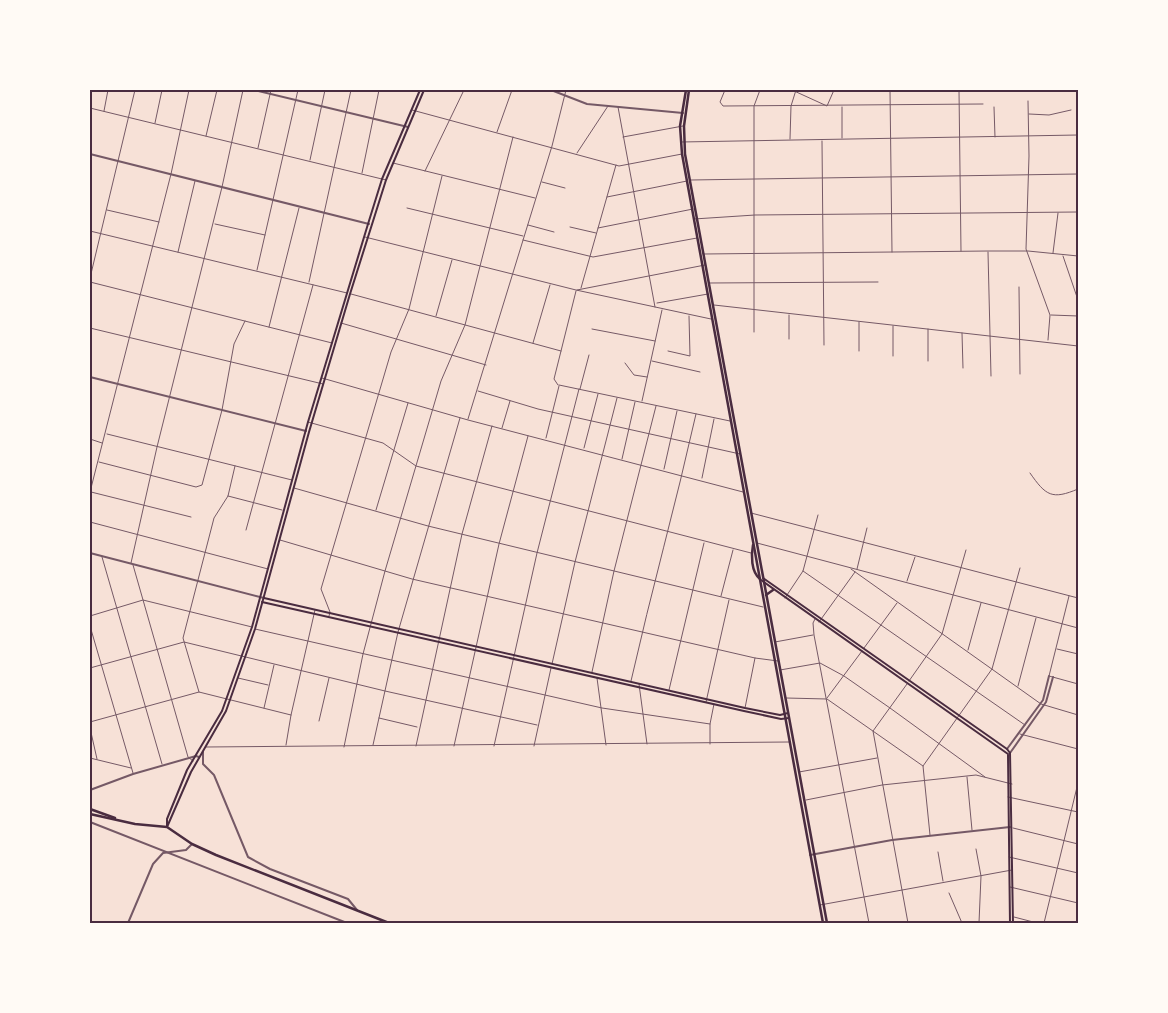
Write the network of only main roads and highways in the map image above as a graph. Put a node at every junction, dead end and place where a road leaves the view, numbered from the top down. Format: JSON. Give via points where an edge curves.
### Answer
{"nodes":[{"id":1,"x":420,"y":90,"type":"edge"},
{"id":2,"x":424,"y":90,"type":"edge"},
{"id":3,"x":688,"y":90,"type":"edge"},
{"id":4,"x":333,"y":343,"type":"junction"},
{"id":5,"x":307,"y":432,"type":"junction"},
{"id":6,"x":292,"y":487,"type":"junction"},
{"id":7,"x":745,"y":491,"type":"junction"},
{"id":8,"x":278,"y":540,"type":"junction"},
{"id":9,"x":755,"y":543,"type":"junction"},
{"id":10,"x":762,"y":579,"type":"junction"},
{"id":11,"x":764,"y":583,"type":"junction"},
{"id":12,"x":773,"y":590,"type":"junction"},
{"id":13,"x":766,"y":596,"type":"junction"},
{"id":14,"x":263,"y":598,"type":"junction"},
{"id":15,"x":262,"y":602,"type":"junction"},
{"id":16,"x":816,"y":618,"type":"junction"},
{"id":17,"x":820,"y":621,"type":"junction"},
{"id":18,"x":439,"y":640,"type":"junction"},
{"id":19,"x":552,"y":665,"type":"junction"},
{"id":20,"x":591,"y":674,"type":"junction"},
{"id":21,"x":631,"y":683,"type":"junction"},
{"id":22,"x":744,"y":709,"type":"junction"},
{"id":23,"x":789,"y":713,"type":"junction"},
{"id":24,"x":784,"y":714,"type":"junction"},
{"id":25,"x":790,"y":718,"type":"junction"},
{"id":26,"x":786,"y":719,"type":"junction"},
{"id":27,"x":1009,"y":754,"type":"junction"},
{"id":28,"x":198,"y":756,"type":"junction"},
{"id":29,"x":90,"y":809,"type":"edge"},
{"id":30,"x":90,"y":814,"type":"edge"},
{"id":31,"x":119,"y":820,"type":"junction"},
{"id":32,"x":167,"y":827,"type":"junction"},
{"id":33,"x":1010,"y":828,"type":"junction"},
{"id":34,"x":822,"y":904,"type":"junction"},
{"id":35,"x":389,"y":923,"type":"edge"},
{"id":36,"x":823,"y":923,"type":"edge"},
{"id":37,"x":827,"y":923,"type":"edge"},
{"id":38,"x":1010,"y":923,"type":"edge"},
{"id":39,"x":1013,"y":923,"type":"edge"}],
"edges":[{"from":1,"to":4,"type":"main road","via":[[382,179]]},
{"from":2,"to":4,"type":"main road","via":[[386,180]]},
{"from":3,"to":7,"type":"main road","via":[[683,113],[683,154]]},
{"from":4,"to":5,"type":"main road"},
{"from":5,"to":6,"type":"main road"},
{"from":5,"to":6,"type":"main road"},
{"from":6,"to":8,"type":"main road"},
{"from":6,"to":8,"type":"main road"},
{"from":7,"to":9,"type":"main road"},
{"from":7,"to":9,"type":"main road"},
{"from":8,"to":14,"type":"main road"},
{"from":9,"to":10,"type":"main road"},
{"from":9,"to":10,"type":"main road","via":[[751,554],[755,574]]},
{"from":10,"to":11,"type":"main road"},
{"from":10,"to":16,"type":"main road"},
{"from":10,"to":24,"type":"main road","via":[[763,607]]},
{"from":11,"to":12,"type":"main road"},
{"from":11,"to":13,"type":"main road"},
{"from":12,"to":13,"type":"main road"},
{"from":12,"to":16,"type":"main road"},
{"from":13,"to":23,"type":"main road"},
{"from":14,"to":15,"type":"main road"},
{"from":14,"to":18,"type":"main road"},
{"from":15,"to":18,"type":"main road"},
{"from":15,"to":28,"type":"main road","via":[[222,711]]},
{"from":15,"to":28,"type":"main road","via":[[230,700]]},
{"from":16,"to":17,"type":"main road"},
{"from":17,"to":27,"type":"main road"},
{"from":17,"to":27,"type":"main road","via":[[1007,749]]},
{"from":18,"to":19,"type":"main road"},
{"from":18,"to":19,"type":"main road","via":[[513,659]]},
{"from":19,"to":20,"type":"main road"},
{"from":20,"to":21,"type":"main road"},
{"from":20,"to":21,"type":"main road"},
{"from":21,"to":22,"type":"main road"},
{"from":22,"to":24,"type":"main road"},
{"from":22,"to":26,"type":"main road"},
{"from":23,"to":24,"type":"main road"},
{"from":23,"to":25,"type":"main road"},
{"from":24,"to":26,"type":"main road"},
{"from":25,"to":26,"type":"main road"},
{"from":25,"to":34,"type":"main road"},
{"from":26,"to":34,"type":"main road","via":[[810,856]]},
{"from":27,"to":33,"type":"main road"},
{"from":27,"to":33,"type":"main road","via":[[1012,784]]},
{"from":28,"to":32,"type":"main road"},
{"from":28,"to":32,"type":"main road","via":[[192,761]]},
{"from":29,"to":31,"type":"main road"},
{"from":30,"to":31,"type":"main road"},
{"from":31,"to":32,"type":"main road"},
{"from":32,"to":35,"type":"main road","via":[[192,844]]},
{"from":33,"to":38,"type":"main road"},
{"from":33,"to":39,"type":"main road"},
{"from":34,"to":36,"type":"main road"},
{"from":34,"to":37,"type":"main road"}]}
